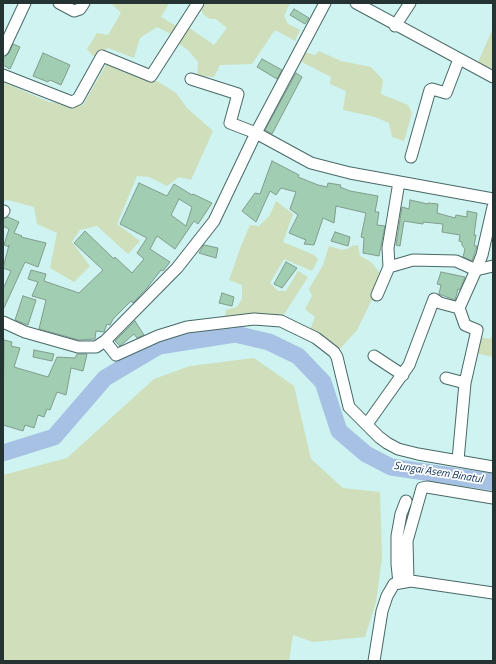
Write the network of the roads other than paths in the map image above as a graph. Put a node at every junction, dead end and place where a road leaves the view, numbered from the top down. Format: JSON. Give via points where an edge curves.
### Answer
{"nodes":[{"id":1,"x":25,"y":3,"type":"edge"},
{"id":2,"x":60,"y":3,"type":"edge"},
{"id":3,"x":84,"y":3,"type":"edge"},
{"id":4,"x":198,"y":3,"type":"edge"},
{"id":5,"x":325,"y":3,"type":"edge"},
{"id":6,"x":356,"y":3,"type":"edge"},
{"id":7,"x":410,"y":3,"type":"edge"},
{"id":8,"x":395,"y":26,"type":"junction"},
{"id":9,"x":3,"y":50,"type":"edge"},
{"id":10,"x":459,"y":59,"type":"junction"},
{"id":11,"x":3,"y":75,"type":"edge"},
{"id":12,"x":493,"y":77,"type":"edge"},
{"id":13,"x":191,"y":79,"type":"dead end"},
{"id":14,"x":256,"y":133,"type":"junction"},
{"id":15,"x":411,"y":157,"type":"dead end"},
{"id":16,"x":399,"y":182,"type":"junction"},
{"id":17,"x":493,"y":199,"type":"edge"},
{"id":18,"x":493,"y":207,"type":"edge"},
{"id":19,"x":479,"y":263,"type":"junction"},
{"id":20,"x":493,"y":266,"type":"edge"},
{"id":21,"x":389,"y":267,"type":"junction"},
{"id":22,"x":377,"y":295,"type":"dead end"},
{"id":23,"x":460,"y":308,"type":"junction"},
{"id":24,"x":3,"y":322,"type":"edge"},
{"id":25,"x":105,"y":341,"type":"junction"},
{"id":26,"x":374,"y":356,"type":"dead end"},
{"id":27,"x":403,"y":375,"type":"junction"},
{"id":28,"x":446,"y":378,"type":"dead end"},
{"id":29,"x":465,"y":383,"type":"junction"},
{"id":30,"x":367,"y":424,"type":"junction"},
{"id":31,"x":458,"y":460,"type":"junction"},
{"id":32,"x":493,"y":467,"type":"edge"},
{"id":33,"x":493,"y":498,"type":"edge"},
{"id":34,"x":406,"y":501,"type":"dead end"},
{"id":35,"x":410,"y":582,"type":"junction"},
{"id":36,"x":493,"y":592,"type":"edge"},
{"id":37,"x":374,"y":661,"type":"edge"}],
"edges":[{"from":1,"to":9,"type":"street"},
{"from":2,"to":3,"type":"street","via":[[74,11]]},
{"from":4,"to":11,"type":"street","via":[[151,76],[102,56],[78,99],[72,102]]},
{"from":5,"to":14,"type":"street"},
{"from":6,"to":8,"type":"street"},
{"from":7,"to":8,"type":"street"},
{"from":8,"to":10,"type":"street"},
{"from":10,"to":12,"type":"street"},
{"from":10,"to":15,"type":"street","via":[[446,93],[430,90]]},
{"from":13,"to":14,"type":"street","via":[[238,94],[230,122]]},
{"from":14,"to":16,"type":"street","via":[[312,163]]},
{"from":14,"to":25,"type":"street","via":[[214,221],[177,268]]},
{"from":16,"to":17,"type":"street"},
{"from":16,"to":21,"type":"street","via":[[388,248]]},
{"from":18,"to":19,"type":"street"},
{"from":19,"to":20,"type":"street"},
{"from":19,"to":21,"type":"street","via":[[413,260]]},
{"from":19,"to":23,"type":"street"},
{"from":21,"to":22,"type":"street"},
{"from":23,"to":27,"type":"street","via":[[436,302],[434,299]]},
{"from":23,"to":29,"type":"street","via":[[465,324],[477,330]]},
{"from":24,"to":25,"type":"street","via":[[25,332],[78,347],[96,347]]},
{"from":25,"to":30,"type":"street","via":[[116,355],[158,336],[187,327],[254,319],[281,321],[316,338],[334,352],[344,385],[346,402]]},
{"from":26,"to":27,"type":"street"},
{"from":27,"to":30,"type":"street"},
{"from":28,"to":29,"type":"street"},
{"from":29,"to":31,"type":"street"},
{"from":30,"to":31,"type":"street","via":[[379,437],[398,449]]},
{"from":31,"to":32,"type":"street"},
{"from":33,"to":35,"type":"street","via":[[426,486],[422,488],[407,541]]},
{"from":34,"to":35,"type":"street","via":[[397,536],[397,564]]},
{"from":35,"to":36,"type":"street"},
{"from":35,"to":37,"type":"street","via":[[394,584],[387,596]]}]}
